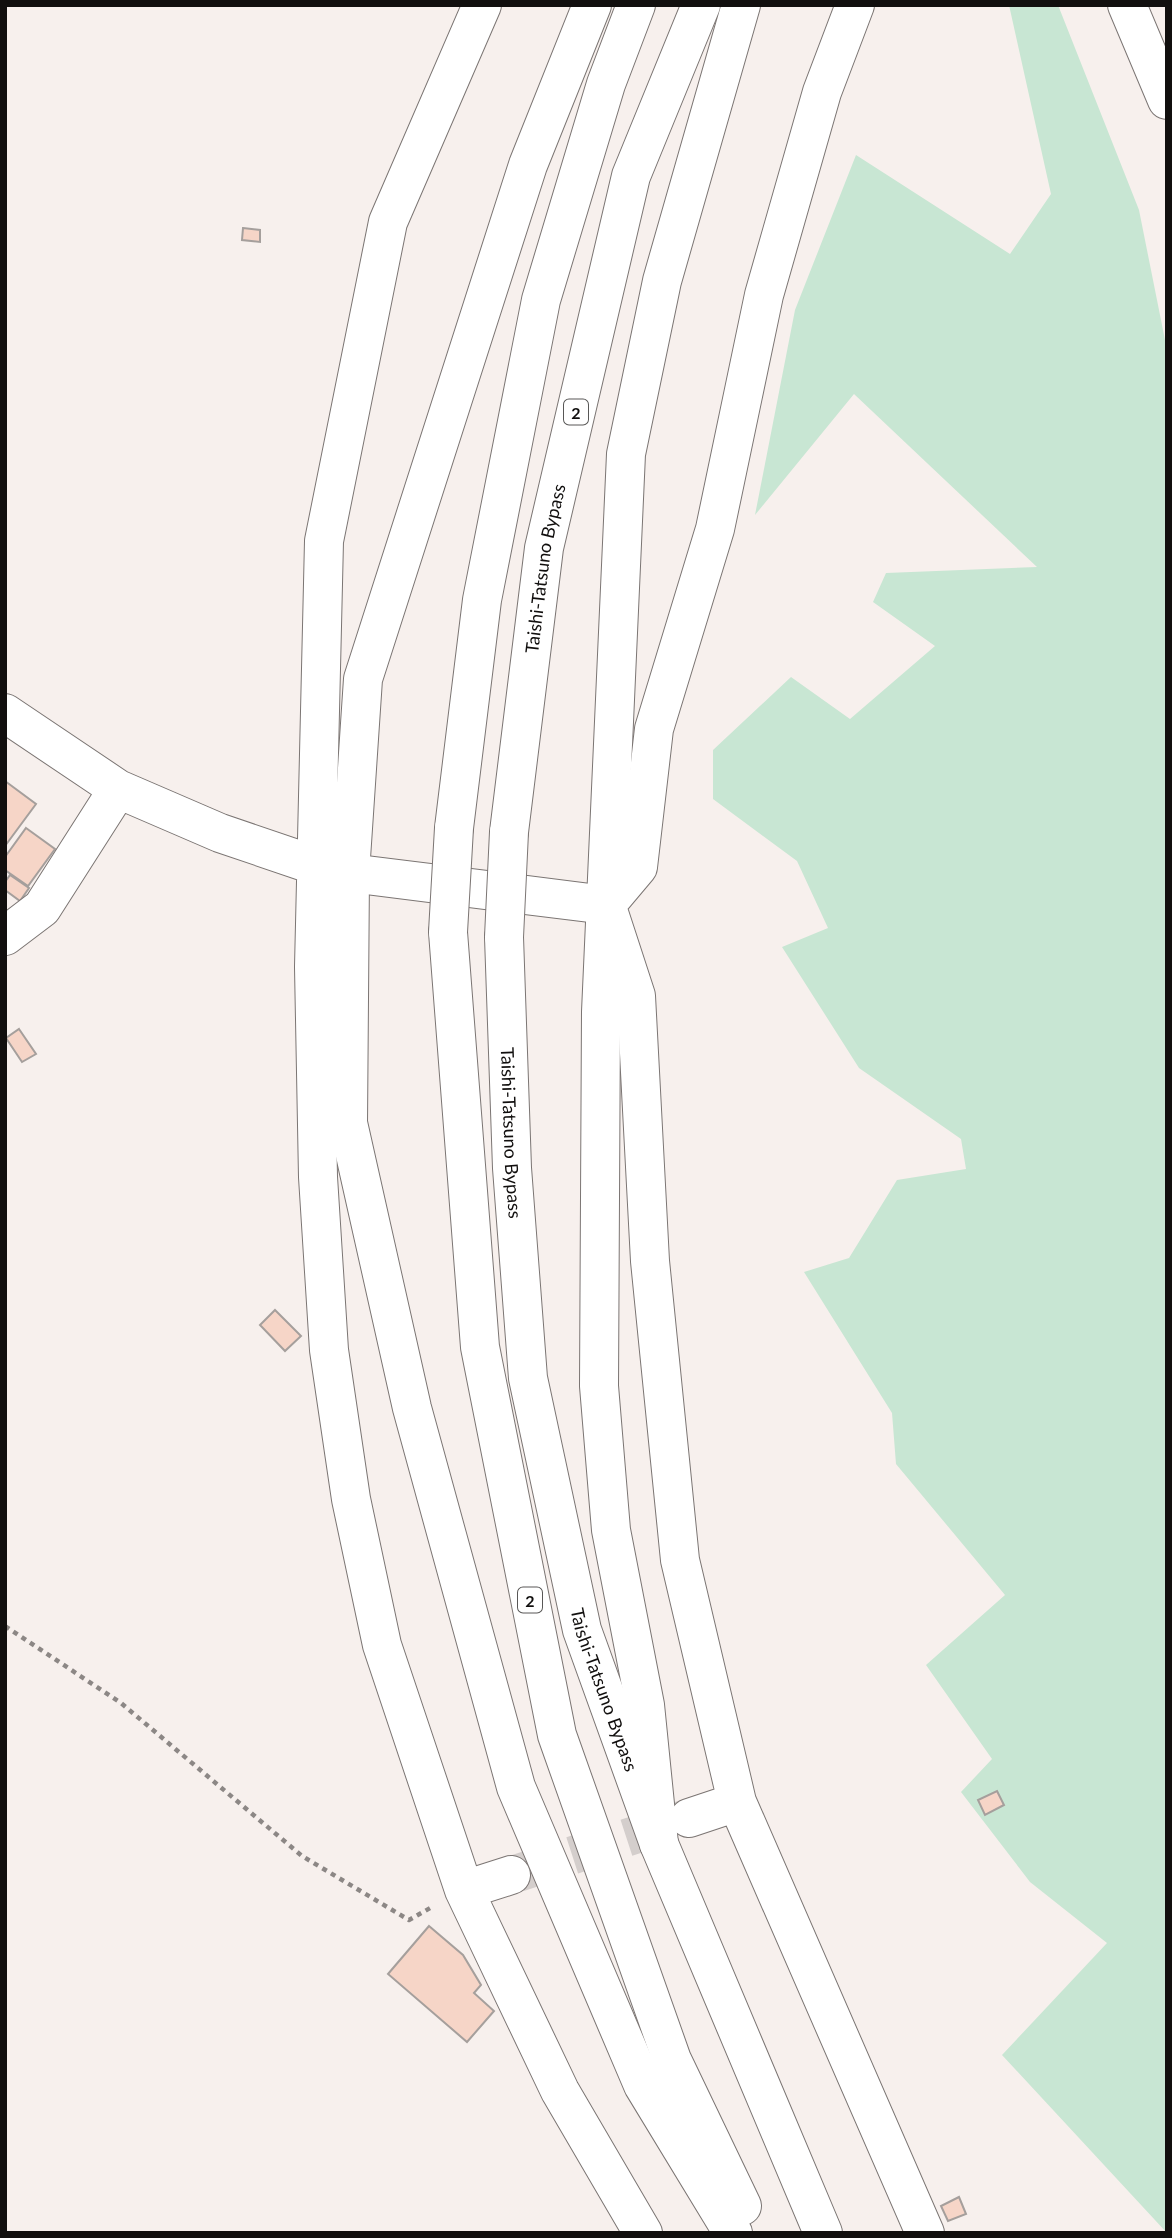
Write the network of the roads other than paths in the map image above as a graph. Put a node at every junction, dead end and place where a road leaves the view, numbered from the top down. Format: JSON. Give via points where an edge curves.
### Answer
{"nodes":[{"id":1,"x":482,"y":5,"type":"edge"},
{"id":2,"x":592,"y":5,"type":"edge"},
{"id":3,"x":636,"y":5,"type":"edge"},
{"id":4,"x":701,"y":5,"type":"edge"},
{"id":5,"x":741,"y":5,"type":"edge"},
{"id":6,"x":855,"y":5,"type":"edge"},
{"id":7,"x":1127,"y":5,"type":"edge"},
{"id":8,"x":1167,"y":100,"type":"edge"},
{"id":9,"x":5,"y":713,"type":"edge"},
{"id":10,"x":118,"y":789,"type":"junction"},
{"id":11,"x":333,"y":870,"type":"junction"},
{"id":12,"x":606,"y":905,"type":"junction"},
{"id":13,"x":5,"y":936,"type":"edge"},
{"id":14,"x":737,"y":1802,"type":"junction"},
{"id":15,"x":689,"y":1818,"type":"tunnel mouth"},
{"id":16,"x":659,"y":1844,"type":"junction"},
{"id":17,"x":511,"y":1875,"type":"tunnel mouth"},
{"id":18,"x":464,"y":1890,"type":"junction"},
{"id":19,"x":643,"y":2233,"type":"edge"},
{"id":20,"x":733,"y":2233,"type":"edge"},
{"id":21,"x":755,"y":2233,"type":"edge"},
{"id":22,"x":823,"y":2233,"type":"edge"},
{"id":23,"x":925,"y":2233,"type":"edge"}],
"edges":[{"from":1,"to":11,"type":"main road","via":[[388,222],[324,541]]},
{"from":2,"to":11,"type":"main road","via":[[528,165],[363,679]]},
{"from":3,"to":21,"type":"main road","number":"2","bridge":true,"via":[[606,84],[541,300],[482,600],[454,828],[448,932],[480,1347],[557,1735],[672,2060]]},
{"from":4,"to":16,"type":"main road","name":"Taishi-Tatsuno Bypass","number":"2","bridge":true,"via":[[631,176],[544,548],[509,832],[503,937],[512,1168],[528,1378],[582,1630]]},
{"from":5,"to":12,"type":"main road","via":[[662,281],[626,454]]},
{"from":6,"to":12,"type":"main road","via":[[822,92],[764,295],[715,529],[654,729],[638,867]]},
{"from":7,"to":8,"type":"main road"},
{"from":9,"to":10,"type":"main road"},
{"from":10,"to":11,"type":"main road","via":[[220,833]]},
{"from":10,"to":13,"type":"main road","via":[[42,908]]},
{"from":11,"to":12,"type":"main road"},
{"from":11,"to":18,"type":"main road","via":[[314,967],[318,1177],[329,1350],[351,1499],[382,1645]]},
{"from":11,"to":20,"type":"main road","via":[[348,1123],[412,1408],[516,1787],[643,2085]]},
{"from":12,"to":14,"type":"main road","via":[[636,996],[650,1261],[680,1560]]},
{"from":12,"to":16,"type":"main road","via":[[599,1386],[611,1530],[645,1706]]},
{"from":14,"to":15,"type":"main road"},
{"from":14,"to":23,"type":"main road"},
{"from":16,"to":22,"type":"main road","name":"Taishi-Tatsuno Bypass","number":"2"},
{"from":17,"to":18,"type":"main road"},
{"from":18,"to":19,"type":"main road","via":[[560,2091]]}]}
